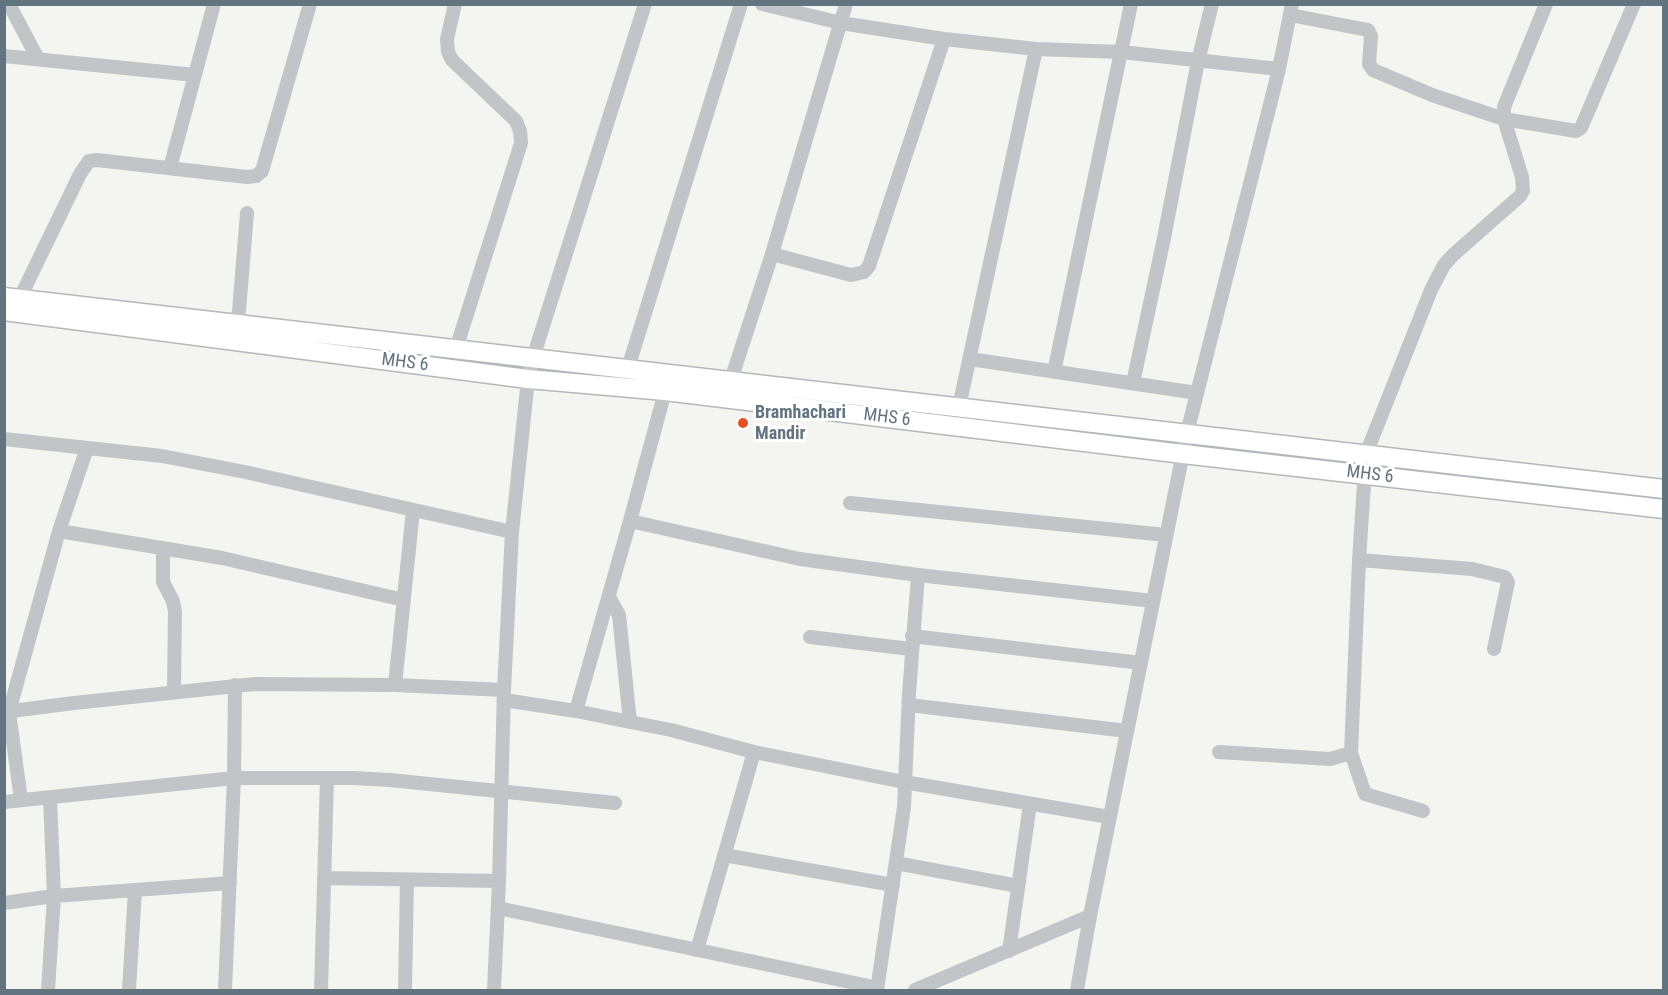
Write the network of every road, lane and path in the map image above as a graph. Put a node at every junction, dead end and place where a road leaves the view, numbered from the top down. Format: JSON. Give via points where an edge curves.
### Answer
{"nodes":[{"id":1,"x":214,"y":4,"type":"edge"},
{"id":2,"x":310,"y":4,"type":"edge"},
{"id":3,"x":455,"y":4,"type":"edge"},
{"id":4,"x":645,"y":4,"type":"edge"},
{"id":5,"x":741,"y":4,"type":"edge"},
{"id":6,"x":762,"y":4,"type":"edge"},
{"id":7,"x":846,"y":4,"type":"edge"},
{"id":8,"x":1131,"y":4,"type":"edge"},
{"id":9,"x":1212,"y":4,"type":"edge"},
{"id":10,"x":1546,"y":4,"type":"edge"},
{"id":11,"x":1634,"y":4,"type":"edge"},
{"id":12,"x":1291,"y":10,"type":"edge"},
{"id":13,"x":10,"y":11,"type":"edge"},
{"id":14,"x":841,"y":23,"type":"junction"},
{"id":15,"x":945,"y":39,"type":"junction"},
{"id":16,"x":1036,"y":49,"type":"junction"},
{"id":17,"x":1121,"y":51,"type":"junction"},
{"id":18,"x":4,"y":56,"type":"edge"},
{"id":19,"x":38,"y":59,"type":"junction"},
{"id":20,"x":1198,"y":61,"type":"junction"},
{"id":21,"x":1279,"y":69,"type":"junction"},
{"id":22,"x":195,"y":75,"type":"junction"},
{"id":23,"x":1504,"y":119,"type":"junction"},
{"id":24,"x":170,"y":168,"type":"junction"},
{"id":25,"x":247,"y":213,"type":"dead end"},
{"id":26,"x":772,"y":254,"type":"junction"},
{"id":27,"x":12,"y":297,"type":"edge"},
{"id":28,"x":4,"y":311,"type":"edge"},
{"id":29,"x":238,"y":323,"type":"junction"},
{"id":30,"x":456,"y":349,"type":"junction"},
{"id":31,"x":533,"y":358,"type":"junction"},
{"id":32,"x":970,"y":359,"type":"junction"},
{"id":33,"x":628,"y":368,"type":"junction"},
{"id":34,"x":1054,"y":372,"type":"junction"},
{"id":35,"x":528,"y":379,"type":"junction"},
{"id":36,"x":730,"y":380,"type":"junction"},
{"id":37,"x":667,"y":382,"type":"junction"},
{"id":38,"x":1132,"y":383,"type":"junction"},
{"id":39,"x":1197,"y":393,"type":"junction"},
{"id":40,"x":959,"y":407,"type":"junction"},
{"id":41,"x":1187,"y":433,"type":"junction"},
{"id":42,"x":4,"y":439,"type":"edge"},
{"id":43,"x":87,"y":448,"type":"junction"},
{"id":44,"x":1183,"y":453,"type":"junction"},
{"id":45,"x":1366,"y":454,"type":"junction"},
{"id":46,"x":1365,"y":475,"type":"junction"},
{"id":47,"x":1664,"y":489,"type":"edge"},
{"id":48,"x":850,"y":503,"type":"dead end"},
{"id":49,"x":1664,"y":509,"type":"edge"},
{"id":50,"x":413,"y":510,"type":"junction"},
{"id":51,"x":630,"y":521,"type":"junction"},
{"id":52,"x":59,"y":531,"type":"junction"},
{"id":53,"x":512,"y":532,"type":"junction"},
{"id":54,"x":1166,"y":535,"type":"junction"},
{"id":55,"x":163,"y":548,"type":"junction"},
{"id":56,"x":1359,"y":560,"type":"junction"},
{"id":57,"x":918,"y":575,"type":"junction"},
{"id":58,"x":609,"y":597,"type":"junction"},
{"id":59,"x":404,"y":600,"type":"junction"},
{"id":60,"x":1153,"y":601,"type":"junction"},
{"id":61,"x":810,"y":637,"type":"dead end"},
{"id":62,"x":912,"y":643,"type":"junction"},
{"id":63,"x":1494,"y":649,"type":"dead end"},
{"id":64,"x":1141,"y":663,"type":"junction"},
{"id":65,"x":235,"y":685,"type":"junction"},
{"id":66,"x":395,"y":685,"type":"junction"},
{"id":67,"x":174,"y":692,"type":"junction"},
{"id":68,"x":504,"y":695,"type":"junction"},
{"id":69,"x":909,"y":705,"type":"junction"},
{"id":70,"x":576,"y":711,"type":"junction"},
{"id":71,"x":7,"y":712,"type":"edge"},
{"id":72,"x":630,"y":722,"type":"junction"},
{"id":73,"x":1127,"y":731,"type":"junction"},
{"id":74,"x":753,"y":752,"type":"junction"},
{"id":75,"x":1219,"y":752,"type":"dead end"},
{"id":76,"x":1351,"y":753,"type":"junction"},
{"id":77,"x":234,"y":778,"type":"junction"},
{"id":78,"x":327,"y":778,"type":"junction"},
{"id":79,"x":904,"y":782,"type":"junction"},
{"id":80,"x":502,"y":791,"type":"junction"},
{"id":81,"x":50,"y":798,"type":"junction"},
{"id":82,"x":21,"y":800,"type":"junction"},
{"id":83,"x":4,"y":802,"type":"edge"},
{"id":84,"x":615,"y":803,"type":"dead end"},
{"id":85,"x":1030,"y":804,"type":"junction"},
{"id":86,"x":1423,"y":811,"type":"dead end"},
{"id":87,"x":1109,"y":817,"type":"junction"},
{"id":88,"x":724,"y":855,"type":"junction"},
{"id":89,"x":896,"y":863,"type":"junction"},
{"id":90,"x":324,"y":878,"type":"junction"},
{"id":91,"x":407,"y":880,"type":"junction"},
{"id":92,"x":499,"y":881,"type":"junction"},
{"id":93,"x":230,"y":883,"type":"junction"},
{"id":94,"x":893,"y":885,"type":"junction"},
{"id":95,"x":1018,"y":886,"type":"junction"},
{"id":96,"x":135,"y":890,"type":"junction"},
{"id":97,"x":54,"y":896,"type":"junction"},
{"id":98,"x":4,"y":903,"type":"edge"},
{"id":99,"x":498,"y":908,"type":"junction"},
{"id":100,"x":1090,"y":916,"type":"junction"},
{"id":101,"x":697,"y":950,"type":"junction"},
{"id":102,"x":1009,"y":951,"type":"junction"},
{"id":103,"x":48,"y":990,"type":"edge"},
{"id":104,"x":129,"y":990,"type":"edge"},
{"id":105,"x":225,"y":990,"type":"edge"},
{"id":106,"x":321,"y":990,"type":"edge"},
{"id":107,"x":405,"y":990,"type":"edge"},
{"id":108,"x":494,"y":990,"type":"edge"},
{"id":109,"x":877,"y":990,"type":"edge"},
{"id":110,"x":915,"y":990,"type":"edge"},
{"id":111,"x":1077,"y":990,"type":"edge"}],
"edges":[{"from":1,"to":22,"type":"street"},
{"from":2,"to":24,"type":"street","via":[[262,171],[247,177]]},
{"from":3,"to":30,"type":"street","via":[[448,52],[516,122],[521,143]]},
{"from":4,"to":31,"type":"street"},
{"from":5,"to":33,"type":"street"},
{"from":6,"to":14,"type":"street"},
{"from":7,"to":14,"type":"street"},
{"from":8,"to":17,"type":"street"},
{"from":9,"to":20,"type":"street"},
{"from":10,"to":23,"type":"street","via":[[1505,101]]},
{"from":11,"to":23,"type":"street","via":[[1581,128]]},
{"from":12,"to":21,"type":"street"},
{"from":12,"to":23,"type":"street","via":[[1368,30],[1373,70]]},
{"from":13,"to":19,"type":"street"},
{"from":14,"to":15,"type":"street"},
{"from":14,"to":26,"type":"street"},
{"from":15,"to":16,"type":"street"},
{"from":15,"to":26,"type":"street","via":[[869,266],[864,272],[851,275]]},
{"from":16,"to":17,"type":"street"},
{"from":16,"to":32,"type":"street"},
{"from":17,"to":20,"type":"street"},
{"from":17,"to":34,"type":"street"},
{"from":18,"to":19,"type":"street"},
{"from":19,"to":22,"type":"street"},
{"from":20,"to":21,"type":"street"},
{"from":20,"to":38,"type":"street"},
{"from":21,"to":39,"type":"street"},
{"from":22,"to":24,"type":"street"},
{"from":23,"to":45,"type":"street","via":[[1523,191],[1444,265]]},
{"from":24,"to":27,"type":"street","via":[[89,161]]},
{"from":25,"to":29,"type":"street"},
{"from":26,"to":36,"type":"street"},
{"from":27,"to":29,"type":"main road"},
{"from":28,"to":35,"type":"main road","name":"MHS 6"},
{"from":29,"to":30,"type":"main road"},
{"from":30,"to":31,"type":"main road"},
{"from":31,"to":33,"type":"main road"},
{"from":31,"to":35,"type":"street"},
{"from":32,"to":34,"type":"street"},
{"from":32,"to":40,"type":"street"},
{"from":33,"to":37,"type":"main road"},
{"from":34,"to":38,"type":"street"},
{"from":35,"to":37,"type":"main road","name":"MHS 6"},
{"from":35,"to":53,"type":"street"},
{"from":36,"to":37,"type":"main road"},
{"from":36,"to":40,"type":"main road"},
{"from":37,"to":44,"type":"main road","name":"MHS 6"},
{"from":37,"to":51,"type":"street"},
{"from":38,"to":39,"type":"street"},
{"from":39,"to":41,"type":"street"},
{"from":40,"to":41,"type":"main road"},
{"from":41,"to":44,"type":"street"},
{"from":41,"to":45,"type":"main road"},
{"from":42,"to":43,"type":"street"},
{"from":43,"to":50,"type":"street","via":[[162,456]]},
{"from":43,"to":52,"type":"street"},
{"from":44,"to":46,"type":"main road","name":"MHS 6"},
{"from":44,"to":54,"type":"street"},
{"from":45,"to":46,"type":"street"},
{"from":45,"to":47,"type":"main road"},
{"from":46,"to":49,"type":"main road","name":"MHS 6"},
{"from":46,"to":56,"type":"street"},
{"from":48,"to":54,"type":"street"},
{"from":50,"to":53,"type":"street"},
{"from":50,"to":59,"type":"street"},
{"from":51,"to":57,"type":"street","via":[[786,556]]},
{"from":51,"to":58,"type":"street"},
{"from":52,"to":55,"type":"street"},
{"from":52,"to":71,"type":"street"},
{"from":53,"to":68,"type":"street"},
{"from":54,"to":60,"type":"street"},
{"from":55,"to":59,"type":"street"},
{"from":55,"to":67,"type":"street","via":[[163,582],[175,611]]},
{"from":56,"to":63,"type":"street","via":[[1472,569],[1505,577],[1508,582]]},
{"from":56,"to":76,"type":"street"},
{"from":57,"to":60,"type":"street"},
{"from":57,"to":62,"type":"street"},
{"from":58,"to":70,"type":"street"},
{"from":58,"to":72,"type":"street","via":[[619,615]]},
{"from":59,"to":66,"type":"street"},
{"from":60,"to":64,"type":"street"},
{"from":61,"to":62,"type":"street"},
{"from":62,"to":64,"type":"street"},
{"from":62,"to":69,"type":"street"},
{"from":64,"to":73,"type":"street"},
{"from":65,"to":66,"type":"street"},
{"from":65,"to":67,"type":"street"},
{"from":65,"to":77,"type":"street"},
{"from":66,"to":68,"type":"street"},
{"from":67,"to":71,"type":"street"},
{"from":68,"to":70,"type":"street"},
{"from":68,"to":80,"type":"street"},
{"from":69,"to":73,"type":"street"},
{"from":69,"to":79,"type":"street"},
{"from":70,"to":72,"type":"street"},
{"from":71,"to":82,"type":"street"},
{"from":72,"to":74,"type":"street"},
{"from":73,"to":87,"type":"street"},
{"from":74,"to":79,"type":"street"},
{"from":74,"to":88,"type":"street"},
{"from":75,"to":76,"type":"street","via":[[1330,759]]},
{"from":76,"to":86,"type":"street","via":[[1365,794]]},
{"from":77,"to":78,"type":"street"},
{"from":77,"to":81,"type":"street"},
{"from":77,"to":93,"type":"street"},
{"from":78,"to":80,"type":"street"},
{"from":78,"to":90,"type":"street"},
{"from":79,"to":85,"type":"street"},
{"from":79,"to":89,"type":"street"},
{"from":80,"to":84,"type":"street"},
{"from":80,"to":92,"type":"street"},
{"from":81,"to":82,"type":"street"},
{"from":81,"to":97,"type":"street"},
{"from":82,"to":83,"type":"street"},
{"from":85,"to":87,"type":"street"},
{"from":85,"to":95,"type":"street"},
{"from":87,"to":100,"type":"street"},
{"from":88,"to":94,"type":"street"},
{"from":88,"to":101,"type":"street"},
{"from":89,"to":94,"type":"street"},
{"from":89,"to":95,"type":"street"},
{"from":90,"to":91,"type":"street"},
{"from":90,"to":106,"type":"street"},
{"from":91,"to":92,"type":"street"},
{"from":91,"to":107,"type":"street"},
{"from":92,"to":99,"type":"street"},
{"from":93,"to":96,"type":"street"},
{"from":93,"to":105,"type":"street"},
{"from":94,"to":109,"type":"street"},
{"from":95,"to":102,"type":"street"},
{"from":96,"to":97,"type":"street"},
{"from":96,"to":104,"type":"street"},
{"from":97,"to":98,"type":"street"},
{"from":97,"to":103,"type":"street"},
{"from":99,"to":101,"type":"street"},
{"from":99,"to":108,"type":"street"},
{"from":100,"to":102,"type":"street"},
{"from":100,"to":111,"type":"street"},
{"from":101,"to":109,"type":"street"},
{"from":102,"to":110,"type":"street"}]}
